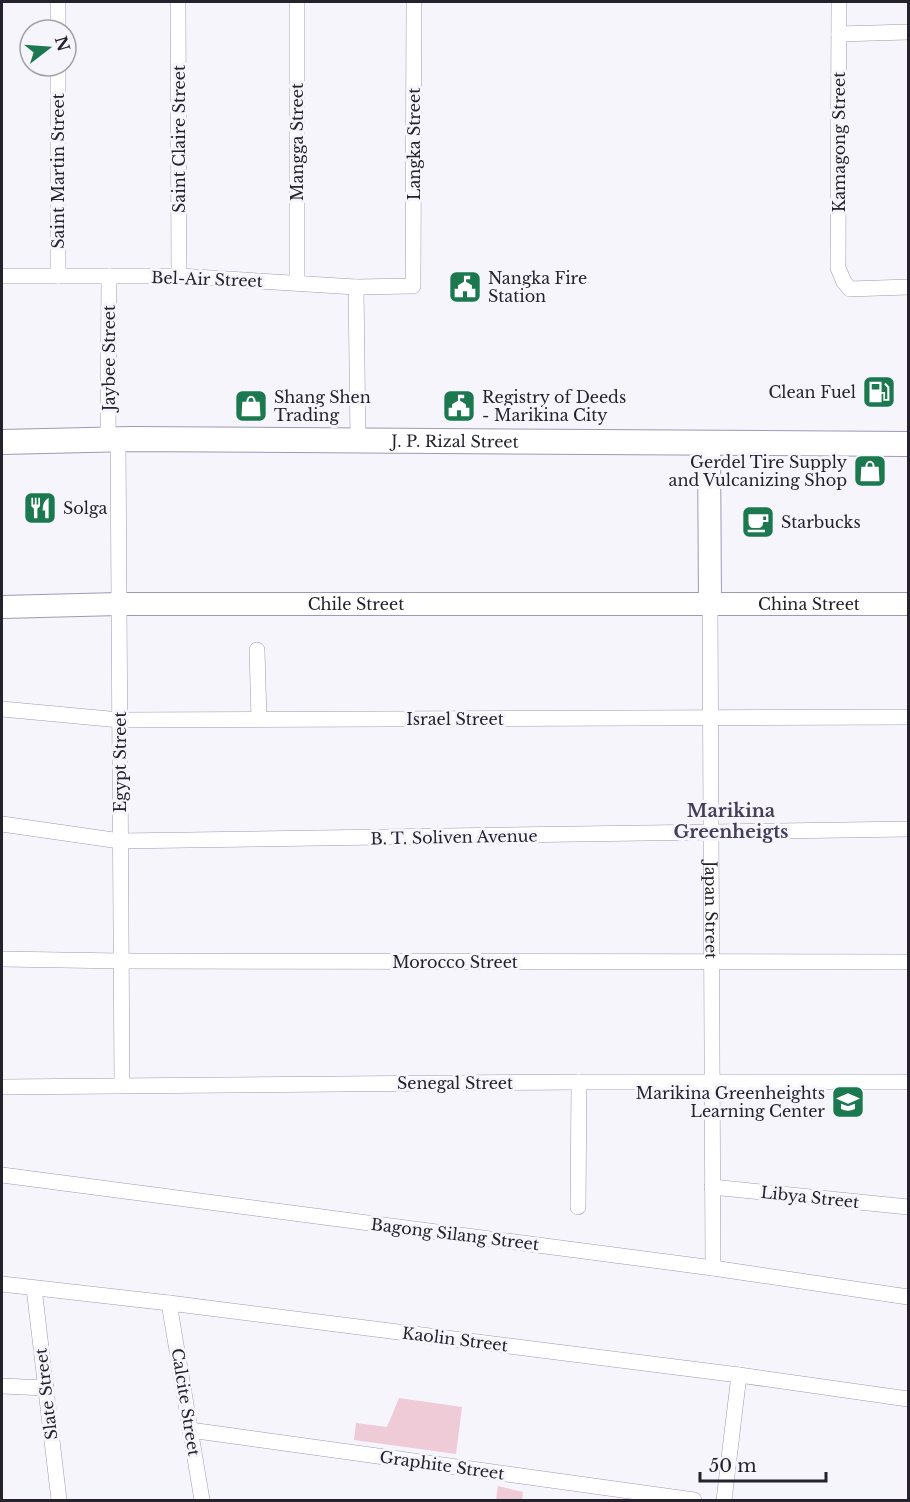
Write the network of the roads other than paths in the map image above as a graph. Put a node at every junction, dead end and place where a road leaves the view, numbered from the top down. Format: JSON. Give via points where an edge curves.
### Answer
{"nodes":[{"id":1,"x":58,"y":2,"type":"edge"},
{"id":2,"x":178,"y":2,"type":"edge"},
{"id":3,"x":297,"y":2,"type":"edge"},
{"id":4,"x":414,"y":2,"type":"edge"},
{"id":5,"x":839,"y":2,"type":"edge"},
{"id":6,"x":58,"y":18,"type":"edge"},
{"id":7,"x":909,"y":32,"type":"edge"},
{"id":8,"x":839,"y":34,"type":"junction"},
{"id":9,"x":58,"y":78,"type":"edge"},
{"id":10,"x":2,"y":276,"type":"edge"},
{"id":11,"x":58,"y":276,"type":"junction"},
{"id":12,"x":109,"y":276,"type":"junction"},
{"id":13,"x":179,"y":276,"type":"junction"},
{"id":14,"x":297,"y":283,"type":"junction"},
{"id":15,"x":413,"y":286,"type":"joint"},
{"id":16,"x":356,"y":287,"type":"junction"},
{"id":17,"x":909,"y":287,"type":"edge"},
{"id":18,"x":113,"y":440,"type":"junction"},
{"id":19,"x":358,"y":441,"type":"junction"},
{"id":20,"x":2,"y":442,"type":"edge"},
{"id":21,"x":709,"y":443,"type":"junction"},
{"id":22,"x":909,"y":444,"type":"edge"},
{"id":23,"x":119,"y":604,"type":"junction"},
{"id":24,"x":710,"y":604,"type":"junction"},
{"id":25,"x":909,"y":604,"type":"edge"},
{"id":26,"x":2,"y":607,"type":"edge"},
{"id":27,"x":257,"y":650,"type":"dead end"},
{"id":28,"x":2,"y":709,"type":"edge"},
{"id":29,"x":710,"y":717,"type":"junction"},
{"id":30,"x":909,"y":717,"type":"edge"},
{"id":31,"x":259,"y":719,"type":"junction"},
{"id":32,"x":120,"y":720,"type":"junction"},
{"id":33,"x":2,"y":824,"type":"edge"},
{"id":34,"x":909,"y":829,"type":"edge"},
{"id":35,"x":711,"y":833,"type":"junction"},
{"id":36,"x":120,"y":841,"type":"junction"},
{"id":37,"x":2,"y":959,"type":"edge"},
{"id":38,"x":121,"y":961,"type":"junction"},
{"id":39,"x":711,"y":962,"type":"junction"},
{"id":40,"x":909,"y":962,"type":"edge"},
{"id":41,"x":579,"y":1082,"type":"junction"},
{"id":42,"x":909,"y":1082,"type":"edge"},
{"id":43,"x":712,"y":1083,"type":"junction"},
{"id":44,"x":122,"y":1085,"type":"junction"},
{"id":45,"x":2,"y":1087,"type":"edge"},
{"id":46,"x":2,"y":1175,"type":"edge"},
{"id":47,"x":712,"y":1187,"type":"junction"},
{"id":48,"x":578,"y":1207,"type":"dead end"},
{"id":49,"x":909,"y":1207,"type":"edge"},
{"id":50,"x":713,"y":1268,"type":"junction"},
{"id":51,"x":2,"y":1284,"type":"edge"},
{"id":52,"x":34,"y":1288,"type":"junction"},
{"id":53,"x":909,"y":1297,"type":"edge"},
{"id":54,"x":169,"y":1303,"type":"junction"},
{"id":55,"x":739,"y":1375,"type":"junction"},
{"id":56,"x":2,"y":1386,"type":"edge"},
{"id":57,"x":46,"y":1388,"type":"junction"},
{"id":58,"x":909,"y":1399,"type":"edge"},
{"id":59,"x":190,"y":1430,"type":"junction"},
{"id":60,"x":59,"y":1500,"type":"edge"},
{"id":61,"x":202,"y":1500,"type":"edge"},
{"id":62,"x":694,"y":1500,"type":"edge"},
{"id":63,"x":724,"y":1500,"type":"edge"}],
"edges":[{"from":1,"to":6,"type":"street"},
{"from":2,"to":13,"type":"street","name":"Saint Claire Street"},
{"from":3,"to":14,"type":"street","name":"Mangga Street"},
{"from":4,"to":15,"type":"street","name":"Langka Street"},
{"from":5,"to":8,"type":"street","name":"Kamagong Street"},
{"from":7,"to":8,"type":"street"},
{"from":8,"to":17,"type":"street","name":"Kamagong Street","via":[[838,268],[850,289]]},
{"from":9,"to":11,"type":"street","name":"Saint Martin Street"},
{"from":10,"to":11,"type":"street","name":"Bel-Air Street"},
{"from":11,"to":12,"type":"street","name":"Bel-Air Street"},
{"from":12,"to":13,"type":"street","name":"Bel-Air Street"},
{"from":12,"to":18,"type":"street","name":"Jaybee Street"},
{"from":13,"to":14,"type":"street","name":"Bel-Air Street"},
{"from":14,"to":16,"type":"street","name":"Bel-Air Street"},
{"from":15,"to":16,"type":"street","name":"Bel-Air Street"},
{"from":16,"to":19,"type":"street"},
{"from":18,"to":19,"type":"main road","name":"J. P. Rizal Street"},
{"from":18,"to":20,"type":"main road","name":"J. P. Rizal Street"},
{"from":18,"to":23,"type":"street","name":"Egypt Street"},
{"from":19,"to":21,"type":"main road","name":"J. P. Rizal Street"},
{"from":21,"to":22,"type":"main road","name":"J. P. Rizal Street"},
{"from":21,"to":24,"type":"street","name":"Japan Street"},
{"from":23,"to":24,"type":"street","name":"Chile Street"},
{"from":23,"to":26,"type":"street","name":"Chile Street"},
{"from":23,"to":32,"type":"street","name":"Egypt Street"},
{"from":24,"to":25,"type":"street","name":"China Street"},
{"from":24,"to":29,"type":"street","name":"Japan Street"},
{"from":27,"to":31,"type":"street"},
{"from":28,"to":32,"type":"street","name":"Israel Street"},
{"from":29,"to":30,"type":"street","name":"Israel Street"},
{"from":29,"to":31,"type":"street","name":"Israel Street"},
{"from":29,"to":35,"type":"street","name":"Japan Street"},
{"from":31,"to":32,"type":"street","name":"Israel Street"},
{"from":32,"to":36,"type":"street","name":"Egypt Street"},
{"from":33,"to":36,"type":"street","name":"B. T. Soliven Avenue"},
{"from":34,"to":35,"type":"street","name":"B. T. Soliven Avenue"},
{"from":35,"to":36,"type":"street","name":"B. T. Soliven Avenue"},
{"from":35,"to":39,"type":"street","name":"Japan Street"},
{"from":36,"to":38,"type":"street","name":"Egypt Street"},
{"from":37,"to":38,"type":"street","name":"Morocco Street"},
{"from":38,"to":39,"type":"street","name":"Morocco Street"},
{"from":38,"to":44,"type":"street","name":"Egypt Street"},
{"from":39,"to":40,"type":"street","name":"Morocco Street"},
{"from":39,"to":43,"type":"street","name":"Japan Street"},
{"from":41,"to":43,"type":"street","name":"Senegal Street"},
{"from":41,"to":44,"type":"street","name":"Senegal Street"},
{"from":41,"to":48,"type":"street"},
{"from":42,"to":43,"type":"street","name":"Senegal Street"},
{"from":43,"to":47,"type":"street","name":"Japan Street"},
{"from":44,"to":45,"type":"street","name":"Senegal Street"},
{"from":46,"to":50,"type":"street","name":"Bagong Silang Street"},
{"from":47,"to":49,"type":"street","name":"Libya Street"},
{"from":47,"to":50,"type":"street","name":"Japan Street"},
{"from":50,"to":53,"type":"street","name":"Bagong Silang Street"},
{"from":51,"to":52,"type":"street","name":"Kaolin Street"},
{"from":52,"to":54,"type":"street","name":"Kaolin Street"},
{"from":52,"to":57,"type":"street","name":"Slate Street"},
{"from":54,"to":55,"type":"street","name":"Kaolin Street"},
{"from":54,"to":59,"type":"street","name":"Calcite Street"},
{"from":55,"to":58,"type":"street","name":"Kaolin Street"},
{"from":55,"to":63,"type":"street"},
{"from":56,"to":57,"type":"street"},
{"from":57,"to":60,"type":"street","name":"Slate Street"},
{"from":59,"to":61,"type":"street","name":"Calcite Street"},
{"from":59,"to":62,"type":"street","name":"Graphite Street"}]}
